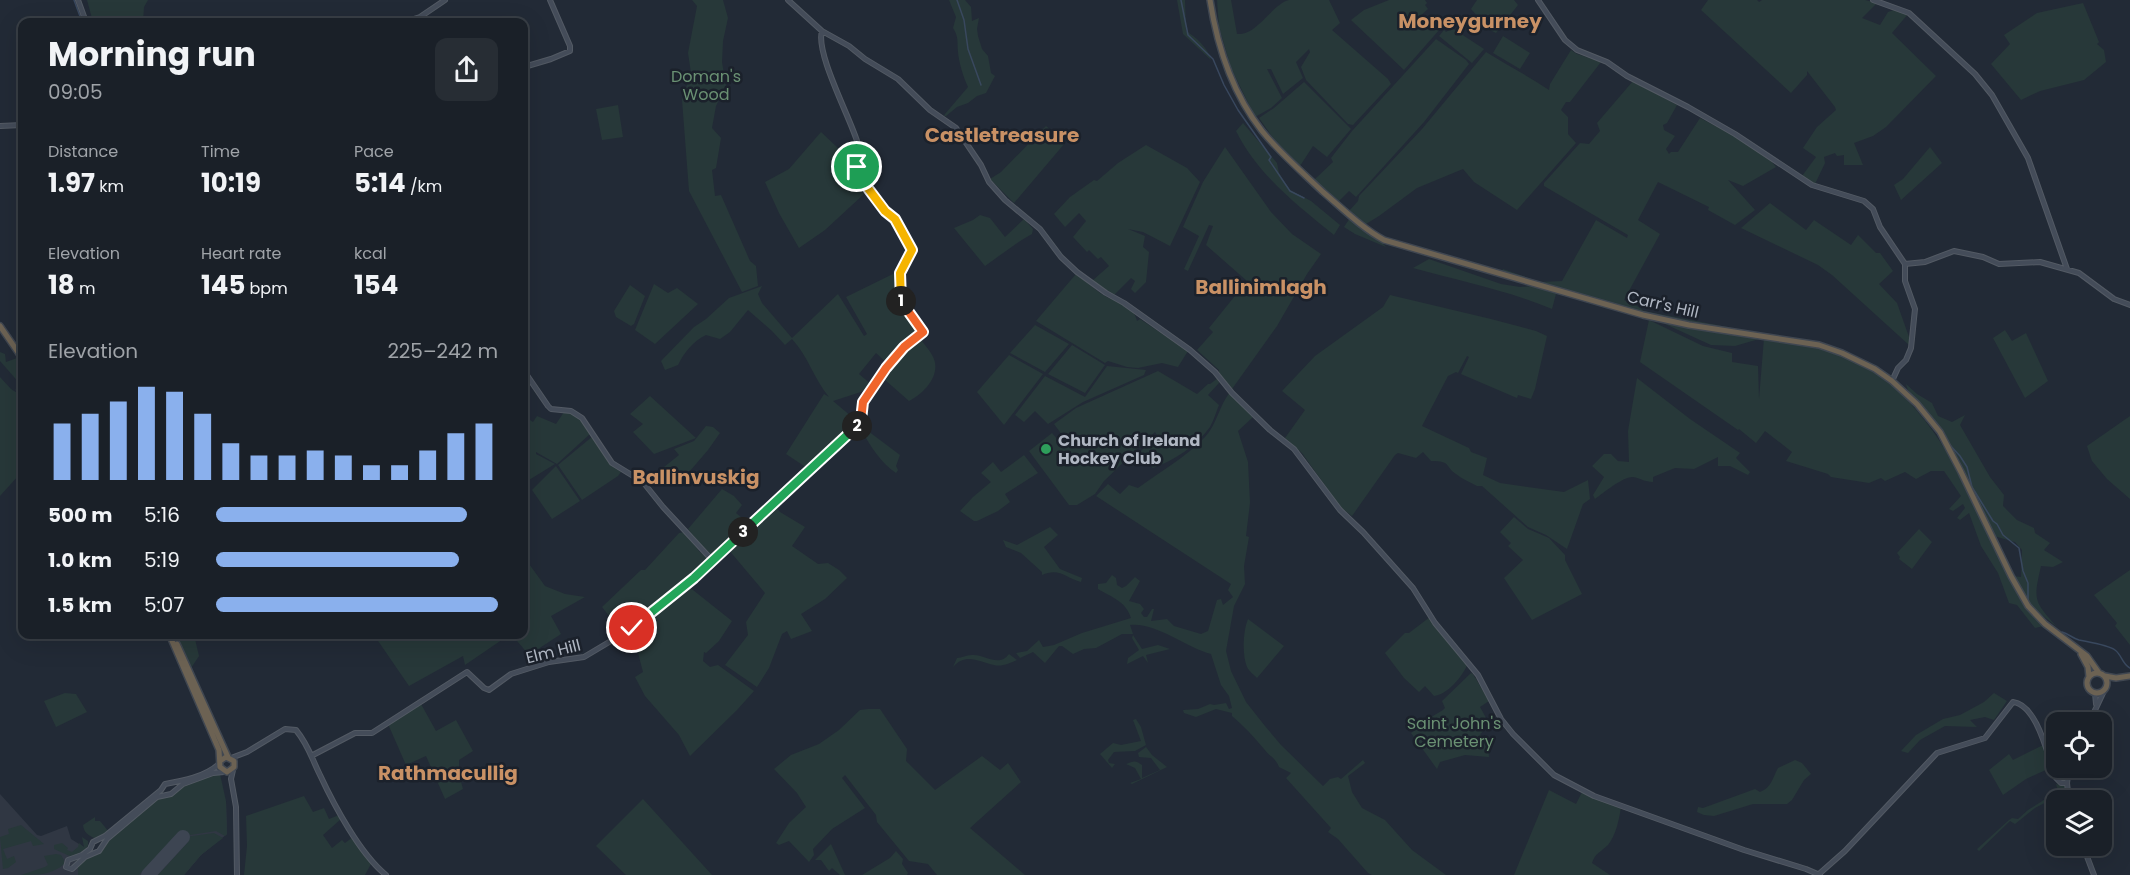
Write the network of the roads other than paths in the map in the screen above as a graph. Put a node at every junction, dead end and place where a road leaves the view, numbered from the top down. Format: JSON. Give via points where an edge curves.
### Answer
{"nodes":[{"id":1,"x":78,"y":0,"type":"edge"},
{"id":2,"x":446,"y":0,"type":"edge"},
{"id":3,"x":550,"y":0,"type":"edge"},
{"id":4,"x":788,"y":0,"type":"edge"},
{"id":5,"x":1210,"y":0,"type":"edge"},
{"id":6,"x":1538,"y":0,"type":"edge"},
{"id":7,"x":1873,"y":0,"type":"edge"},
{"id":8,"x":85,"y":18,"type":"edge"},
{"id":9,"x":415,"y":18,"type":"edge"},
{"id":10,"x":824,"y":33,"type":"junction"},
{"id":11,"x":528,"y":66,"type":"edge"},
{"id":12,"x":18,"y":125,"type":"edge"},
{"id":13,"x":0,"y":126,"type":"edge"},
{"id":14,"x":1905,"y":264,"type":"junction"},
{"id":15,"x":2067,"y":269,"type":"junction"},
{"id":16,"x":2130,"y":305,"type":"edge"},
{"id":17,"x":0,"y":326,"type":"edge"},
{"id":18,"x":18,"y":352,"type":"edge"},
{"id":19,"x":528,"y":377,"type":"edge"},
{"id":20,"x":1892,"y":381,"type":"junction"},
{"id":21,"x":712,"y":560,"type":"junction"},
{"id":22,"x":173,"y":639,"type":"edge"},
{"id":23,"x":173,"y":639,"type":"edge"},
{"id":24,"x":2076,"y":647,"type":"junction"},
{"id":25,"x":2101,"y":674,"type":"junction"},
{"id":26,"x":2130,"y":676,"type":"edge"},
{"id":27,"x":2089,"y":677,"type":"junction"},
{"id":28,"x":2105,"y":689,"type":"junction"},
{"id":29,"x":2095,"y":693,"type":"junction"},
{"id":30,"x":195,"y":696,"type":"junction"},
{"id":31,"x":202,"y":701,"type":"junction"},
{"id":32,"x":2093,"y":712,"type":"edge"},
{"id":33,"x":2094,"y":712,"type":"edge"},
{"id":34,"x":313,"y":755,"type":"junction"},
{"id":35,"x":239,"y":756,"type":"junction"},
{"id":36,"x":230,"y":758,"type":"junction"},
{"id":37,"x":220,"y":762,"type":"junction"},
{"id":38,"x":234,"y":767,"type":"junction"},
{"id":39,"x":224,"y":772,"type":"junction"},
{"id":40,"x":2068,"y":778,"type":"edge"},
{"id":41,"x":2067,"y":783,"type":"junction"},
{"id":42,"x":171,"y":784,"type":"junction"},
{"id":43,"x":163,"y":787,"type":"junction"},
{"id":44,"x":2068,"y":790,"type":"edge"},
{"id":45,"x":173,"y":791,"type":"junction"},
{"id":46,"x":167,"y":794,"type":"junction"},
{"id":47,"x":236,"y":836,"type":"junction"},
{"id":48,"x":97,"y":841,"type":"junction"},
{"id":49,"x":91,"y":846,"type":"junction"},
{"id":50,"x":101,"y":848,"type":"junction"},
{"id":51,"x":96,"y":852,"type":"junction"},
{"id":52,"x":2087,"y":856,"type":"edge"},
{"id":53,"x":72,"y":859,"type":"junction"},
{"id":54,"x":76,"y":864,"type":"junction"},
{"id":55,"x":237,"y":875,"type":"edge"},
{"id":56,"x":386,"y":875,"type":"edge"},
{"id":57,"x":1819,"y":875,"type":"edge"},
{"id":58,"x":2094,"y":875,"type":"edge"}],
"edges":[{"from":1,"to":8,"type":"street"},
{"from":2,"to":9,"type":"street"},
{"from":3,"to":11,"type":"street","via":[[570,51]]},
{"from":4,"to":10,"type":"street"},
{"from":5,"to":20,"type":"highway","name":"Carr's Hill","via":[[1216,40],[1252,117],[1273,144],[1349,215],[1384,240],[1643,315],[1819,345],[1856,359]]},
{"from":6,"to":14,"type":"street","via":[[1565,40],[1577,50],[1607,62],[1741,137],[1812,185],[1871,206]]},
{"from":7,"to":15,"type":"street","via":[[1909,12],[1988,89],[2028,158]]},
{"from":10,"to":21,"type":"street","name":"Elm Hill","via":[[821,39],[837,94],[858,144],[861,179],[895,219],[912,250],[901,269],[900,295],[923,332],[886,368],[863,402],[858,425]]},
{"from":10,"to":57,"type":"street","via":[[898,79],[930,110],[956,128],[989,182],[1040,229],[1064,260],[1185,346],[1294,449],[1340,510],[1415,591],[1435,623],[1478,675],[1501,719],[1554,776],[1594,796]]},
{"from":12,"to":13,"type":"street"},
{"from":14,"to":15,"type":"street","via":[[1925,262],[1954,251],[1999,264],[2034,261]]},
{"from":14,"to":20,"type":"street","via":[[1905,281],[1915,309],[1912,339],[1906,360]]},
{"from":15,"to":16,"type":"street"},
{"from":17,"to":18,"type":"highway"},
{"from":19,"to":21,"type":"street","via":[[551,409],[571,411],[582,418],[612,464],[643,482]]},
{"from":20,"to":24,"type":"highway","name":"Carr's Hill","via":[[1940,432],[2022,597],[2045,624]]},
{"from":21,"to":34,"type":"street","name":"Elm Hill","via":[[639,622],[592,653],[511,674],[489,690],[467,672],[372,733],[355,733]]},
{"from":22,"to":30,"type":"highway"},
{"from":23,"to":31,"type":"highway"},
{"from":24,"to":25,"type":"highway","name":"Carr's Hill"},
{"from":24,"to":27,"type":"highway","via":[[2085,660]]},
{"from":25,"to":26,"type":"highway"},
{"from":25,"to":27,"type":"highway"},
{"from":25,"to":28,"type":"highway","via":[[2107,679]]},
{"from":26,"to":28,"type":"highway"},
{"from":27,"to":29,"type":"highway","via":[[2088,687]]},
{"from":28,"to":29,"type":"highway"},
{"from":28,"to":33,"type":"street"},
{"from":29,"to":32,"type":"street"},
{"from":30,"to":31,"type":"highway"},
{"from":30,"to":37,"type":"highway","via":[[219,749]]},
{"from":31,"to":36,"type":"highway"},
{"from":34,"to":35,"type":"street","via":[[298,733],[289,728]]},
{"from":34,"to":56,"type":"street","via":[[342,818]]},
{"from":35,"to":36,"type":"street"},
{"from":35,"to":38,"type":"street"},
{"from":36,"to":37,"type":"highway"},
{"from":36,"to":38,"type":"highway"},
{"from":37,"to":39,"type":"highway"},
{"from":37,"to":42,"type":"street","via":[[211,770]]},
{"from":38,"to":39,"type":"highway"},
{"from":38,"to":47,"type":"street","via":[[231,779]]},
{"from":39,"to":45,"type":"street","via":[[183,784]]},
{"from":39,"to":47,"type":"street","via":[[231,785]]},
{"from":40,"to":41,"type":"street"},
{"from":41,"to":44,"type":"street"},
{"from":41,"to":57,"type":"street","via":[[2056,778],[2030,712],[2013,702],[1985,738],[1937,753]]},
{"from":42,"to":43,"type":"street"},
{"from":42,"to":45,"type":"street"},
{"from":43,"to":46,"type":"street"},
{"from":43,"to":48,"type":"street"},
{"from":45,"to":46,"type":"street"},
{"from":46,"to":50,"type":"street","via":[[149,804]]},
{"from":47,"to":55,"type":"street"},
{"from":48,"to":49,"type":"street"},
{"from":48,"to":50,"type":"street"},
{"from":49,"to":51,"type":"street"},
{"from":49,"to":53,"type":"street"},
{"from":50,"to":51,"type":"street"},
{"from":51,"to":54,"type":"street"},
{"from":52,"to":58,"type":"street"},
{"from":53,"to":54,"type":"street"},
{"from":53,"to":54,"type":"street","via":[[66,861],[67,868],[72,870]]}]}
